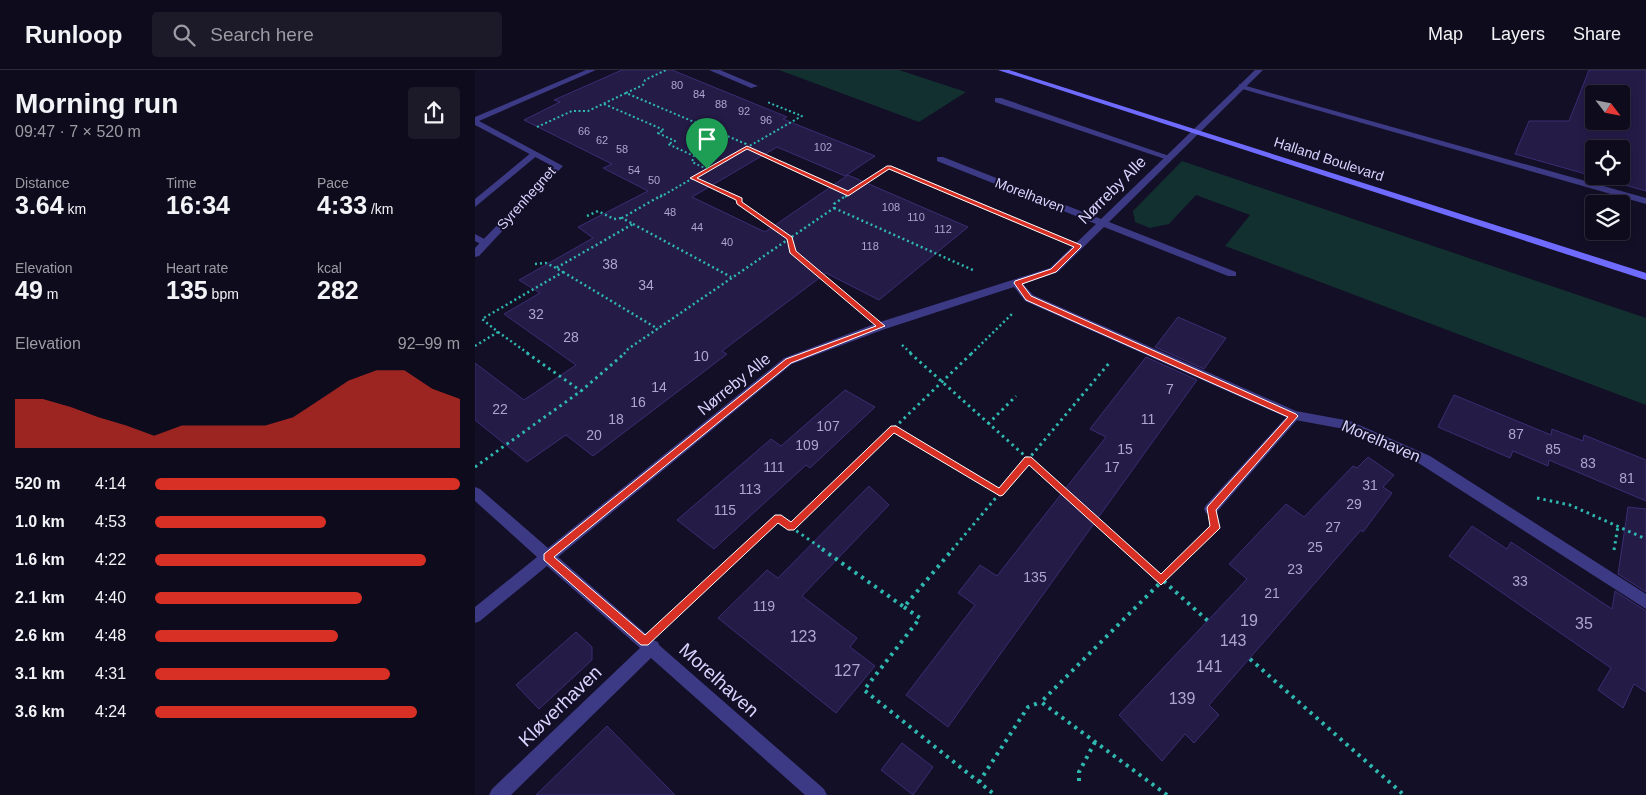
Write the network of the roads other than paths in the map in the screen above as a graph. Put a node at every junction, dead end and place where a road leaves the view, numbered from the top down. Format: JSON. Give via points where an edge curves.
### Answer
{"nodes":[{"id":1,"x":593,"y":70,"type":"edge"},
{"id":2,"x":713,"y":70,"type":"edge"},
{"id":3,"x":1002,"y":70,"type":"edge"},
{"id":4,"x":1259,"y":70,"type":"edge"},
{"id":5,"x":754,"y":86,"type":"road end"},
{"id":6,"x":1242,"y":86,"type":"junction"},
{"id":7,"x":998,"y":100,"type":"dead end"},
{"id":8,"x":475,"y":121,"type":"edge"},
{"id":9,"x":1196,"y":131,"type":"junction"},
{"id":10,"x":535,"y":154,"type":"junction"},
{"id":11,"x":1168,"y":158,"type":"junction"},
{"id":12,"x":940,"y":159,"type":"dead end"},
{"id":13,"x":1646,"y":201,"type":"edge"},
{"id":14,"x":475,"y":204,"type":"edge"},
{"id":15,"x":1103,"y":223,"type":"junction"},
{"id":16,"x":475,"y":237,"type":"edge"},
{"id":17,"x":485,"y":243,"type":"junction"},
{"id":18,"x":475,"y":254,"type":"edge"},
{"id":19,"x":1232,"y":274,"type":"dead end"},
{"id":20,"x":1646,"y":277,"type":"edge"},
{"id":21,"x":1017,"y":283,"type":"junction"},
{"id":22,"x":1294,"y":416,"type":"junction"},
{"id":23,"x":475,"y":493,"type":"edge"},
{"id":24,"x":1211,"y":508,"type":"road end"},
{"id":25,"x":547,"y":557,"type":"junction"},
{"id":26,"x":1646,"y":602,"type":"edge"},
{"id":27,"x":475,"y":616,"type":"edge"},
{"id":28,"x":648,"y":644,"type":"junction"},
{"id":29,"x":498,"y":795,"type":"edge"},
{"id":30,"x":819,"y":795,"type":"edge"}],
"edges":[{"from":1,"to":8,"type":"street"},
{"from":2,"to":5,"type":"street"},
{"from":3,"to":9,"type":"street","name":"Halland Boulevard"},
{"from":4,"to":6,"type":"street","name":"Nørreby Alle"},
{"from":6,"to":9,"type":"street","name":"Nørreby Alle"},
{"from":6,"to":13,"type":"street"},
{"from":7,"to":11,"type":"street","name":"Nørreby Alle"},
{"from":8,"to":10,"type":"street","name":"Syrenhegnet"},
{"from":9,"to":11,"type":"street","name":"Nørreby Alle"},
{"from":9,"to":20,"type":"street","name":"Halland Boulevard"},
{"from":10,"to":14,"type":"street"},
{"from":10,"to":17,"type":"street","name":"Syrenhegnet","via":[[559,166]]},
{"from":11,"to":15,"type":"street","name":"Nørreby Alle"},
{"from":12,"to":15,"type":"street","name":"Morelhaven"},
{"from":15,"to":19,"type":"street","name":"Morelhaven"},
{"from":15,"to":21,"type":"street","name":"Nørreby Alle","via":[[1054,270]]},
{"from":16,"to":17,"type":"street"},
{"from":17,"to":18,"type":"street","name":"Syrenhegnet"},
{"from":21,"to":22,"type":"street","name":"Morelhaven","via":[[1029,298]]},
{"from":21,"to":25,"type":"street","name":"Nørreby Alle","via":[[881,326],[789,361]]},
{"from":22,"to":24,"type":"street"},
{"from":22,"to":26,"type":"street","name":"Morelhaven","via":[[1346,424],[1425,460]]},
{"from":23,"to":25,"type":"street"},
{"from":25,"to":27,"type":"street","name":"Nørreby Alle"},
{"from":25,"to":28,"type":"street","name":"Morelhaven"},
{"from":28,"to":29,"type":"street","name":"Kløverhaven"},
{"from":28,"to":30,"type":"street","name":"Morelhaven"}]}
